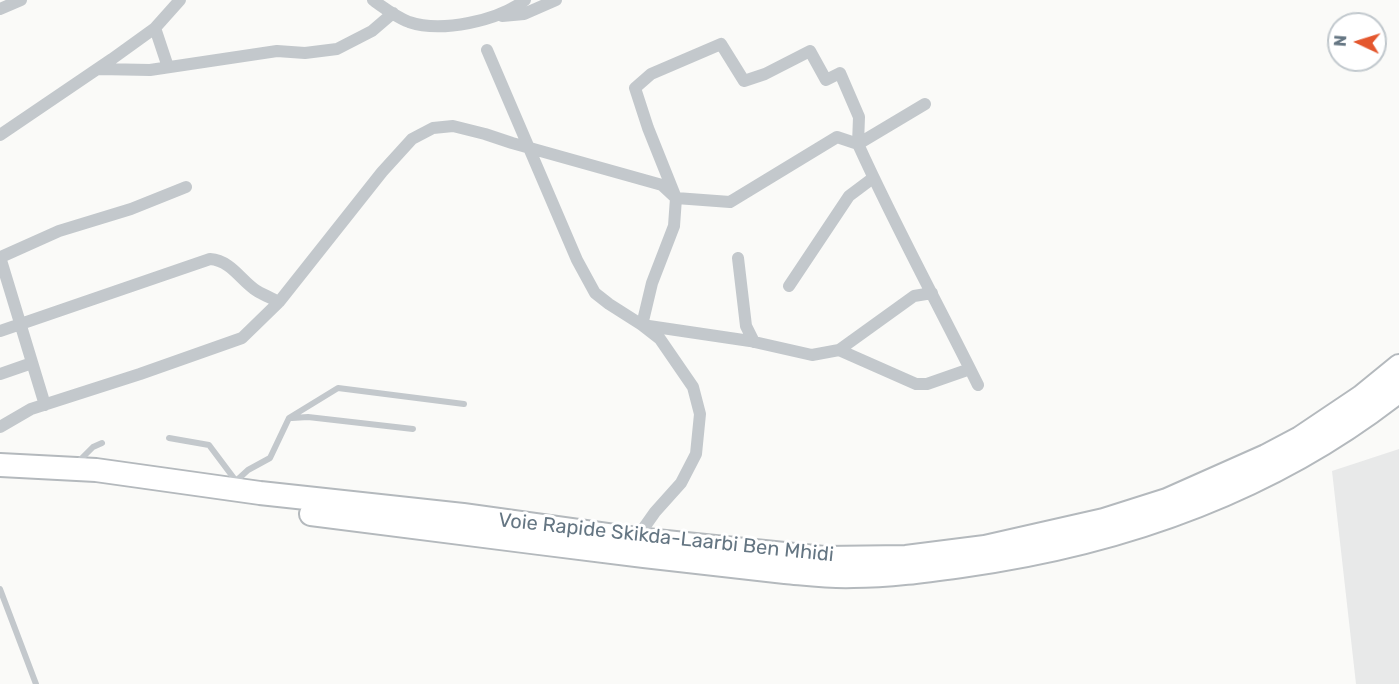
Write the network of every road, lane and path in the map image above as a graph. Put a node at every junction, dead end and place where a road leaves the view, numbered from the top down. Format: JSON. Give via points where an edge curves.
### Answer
{"nodes":[{"id":1,"x":21,"y":0,"type":"edge"},
{"id":2,"x":180,"y":0,"type":"edge"},
{"id":3,"x":373,"y":0,"type":"edge"},
{"id":4,"x":525,"y":0,"type":"edge"},
{"id":5,"x":556,"y":0,"type":"edge"},
{"id":6,"x":0,"y":9,"type":"edge"},
{"id":7,"x":393,"y":13,"type":"junction"},
{"id":8,"x":492,"y":16,"type":"junction"},
{"id":9,"x":155,"y":28,"type":"junction"},
{"id":10,"x":487,"y":50,"type":"dead end"},
{"id":11,"x":168,"y":67,"type":"junction"},
{"id":12,"x":99,"y":69,"type":"junction"},
{"id":13,"x":925,"y":104,"type":"dead end"},
{"id":14,"x":0,"y":135,"type":"edge"},
{"id":15,"x":858,"y":144,"type":"junction"},
{"id":16,"x":529,"y":148,"type":"junction"},
{"id":17,"x":873,"y":178,"type":"junction"},
{"id":18,"x":186,"y":187,"type":"dead end"},
{"id":19,"x":676,"y":198,"type":"junction"},
{"id":20,"x":1,"y":257,"type":"edge"},
{"id":21,"x":738,"y":258,"type":"dead end"},
{"id":22,"x":789,"y":286,"type":"dead end"},
{"id":23,"x":932,"y":293,"type":"junction"},
{"id":24,"x":279,"y":302,"type":"junction"},
{"id":25,"x":21,"y":324,"type":"junction"},
{"id":26,"x":642,"y":325,"type":"junction"},
{"id":27,"x":0,"y":331,"type":"edge"},
{"id":28,"x":754,"y":342,"type":"junction"},
{"id":29,"x":839,"y":350,"type":"junction"},
{"id":30,"x":32,"y":363,"type":"junction"},
{"id":31,"x":1399,"y":366,"type":"edge"},
{"id":32,"x":970,"y":369,"type":"junction"},
{"id":33,"x":0,"y":374,"type":"edge"},
{"id":34,"x":978,"y":385,"type":"dead end"},
{"id":35,"x":1397,"y":394,"type":"edge"},
{"id":36,"x":464,"y":404,"type":"dead end"},
{"id":37,"x":45,"y":405,"type":"junction"},
{"id":38,"x":289,"y":418,"type":"junction"},
{"id":39,"x":0,"y":427,"type":"edge"},
{"id":40,"x":413,"y":429,"type":"dead end"},
{"id":41,"x":170,"y":438,"type":"dead end"},
{"id":42,"x":102,"y":443,"type":"dead end"},
{"id":43,"x":0,"y":465,"type":"edge"},
{"id":44,"x":71,"y":468,"type":"junction"},
{"id":45,"x":0,"y":477,"type":"edge"},
{"id":46,"x":237,"y":486,"type":"junction"},
{"id":47,"x":636,"y":539,"type":"junction"},
{"id":48,"x":0,"y":589,"type":"edge"},
{"id":49,"x":36,"y":684,"type":"edge"}],
"edges":[{"from":1,"to":6,"type":"street"},
{"from":2,"to":9,"type":"street"},
{"from":3,"to":7,"type":"street"},
{"from":4,"to":8,"type":"street"},
{"from":5,"to":8,"type":"street","via":[[524,14]]},
{"from":7,"to":8,"type":"street","via":[[425,26],[465,24]]},
{"from":7,"to":11,"type":"street","via":[[372,31],[337,49],[277,51]]},
{"from":9,"to":11,"type":"street"},
{"from":9,"to":12,"type":"street"},
{"from":10,"to":16,"type":"street"},
{"from":11,"to":12,"type":"street"},
{"from":12,"to":14,"type":"street"},
{"from":13,"to":15,"type":"street"},
{"from":15,"to":17,"type":"street"},
{"from":15,"to":19,"type":"street","via":[[837,137],[730,202]]},
{"from":15,"to":19,"type":"street","via":[[859,117],[840,73],[826,80],[810,51],[744,81],[722,44],[651,74],[634,88]]},
{"from":16,"to":19,"type":"street","via":[[662,185]]},
{"from":16,"to":24,"type":"street","via":[[453,126],[433,128],[412,139]]},
{"from":16,"to":26,"type":"street","via":[[595,293]]},
{"from":17,"to":22,"type":"street","via":[[849,196]]},
{"from":17,"to":23,"type":"street"},
{"from":18,"to":20,"type":"street","via":[[59,231]]},
{"from":19,"to":26,"type":"street","via":[[674,226],[652,283]]},
{"from":20,"to":25,"type":"street"},
{"from":21,"to":28,"type":"street","via":[[746,326]]},
{"from":23,"to":29,"type":"street","via":[[914,296]]},
{"from":23,"to":32,"type":"street"},
{"from":24,"to":25,"type":"street","via":[[255,290],[220,260],[210,259]]},
{"from":24,"to":37,"type":"street","via":[[242,338]]},
{"from":25,"to":27,"type":"street"},
{"from":25,"to":30,"type":"street"},
{"from":26,"to":28,"type":"street"},
{"from":26,"to":47,"type":"street","via":[[660,339],[678,363],[693,387],[700,414],[696,454],[681,483]]},
{"from":28,"to":29,"type":"street","via":[[812,355]]},
{"from":29,"to":32,"type":"street","via":[[916,384]]},
{"from":30,"to":33,"type":"street"},
{"from":30,"to":37,"type":"street"},
{"from":31,"to":47,"type":"highway","name":"Voie Rapide Skikda-Laarbi Ben Mhidi","via":[[1300,438],[1167,501],[985,548],[906,557],[824,558]]},
{"from":32,"to":34,"type":"street"},
{"from":35,"to":45,"type":"highway","name":"Voie Rapide Skikda-Laarbi Ben Mhidi","via":[[1294,461],[1177,515],[1113,535],[1017,557],[912,573],[853,576],[753,569],[88,484]]},
{"from":36,"to":38,"type":"lane","via":[[338,388]]},
{"from":37,"to":39,"type":"street"},
{"from":38,"to":40,"type":"lane"},
{"from":38,"to":46,"type":"lane","via":[[270,458],[248,470]]},
{"from":41,"to":46,"type":"lane","via":[[209,445]]},
{"from":42,"to":44,"type":"lane"},
{"from":43,"to":44,"type":"highway","name":"Voie Rapide Skikda-Laarbi Ben Mhidi"},
{"from":44,"to":46,"type":"highway","name":"Voie Rapide Skikda-Laarbi Ben Mhidi"},
{"from":46,"to":47,"type":"highway","name":"Voie Rapide Skikda-Laarbi Ben Mhidi"},
{"from":48,"to":49,"type":"lane"}]}
